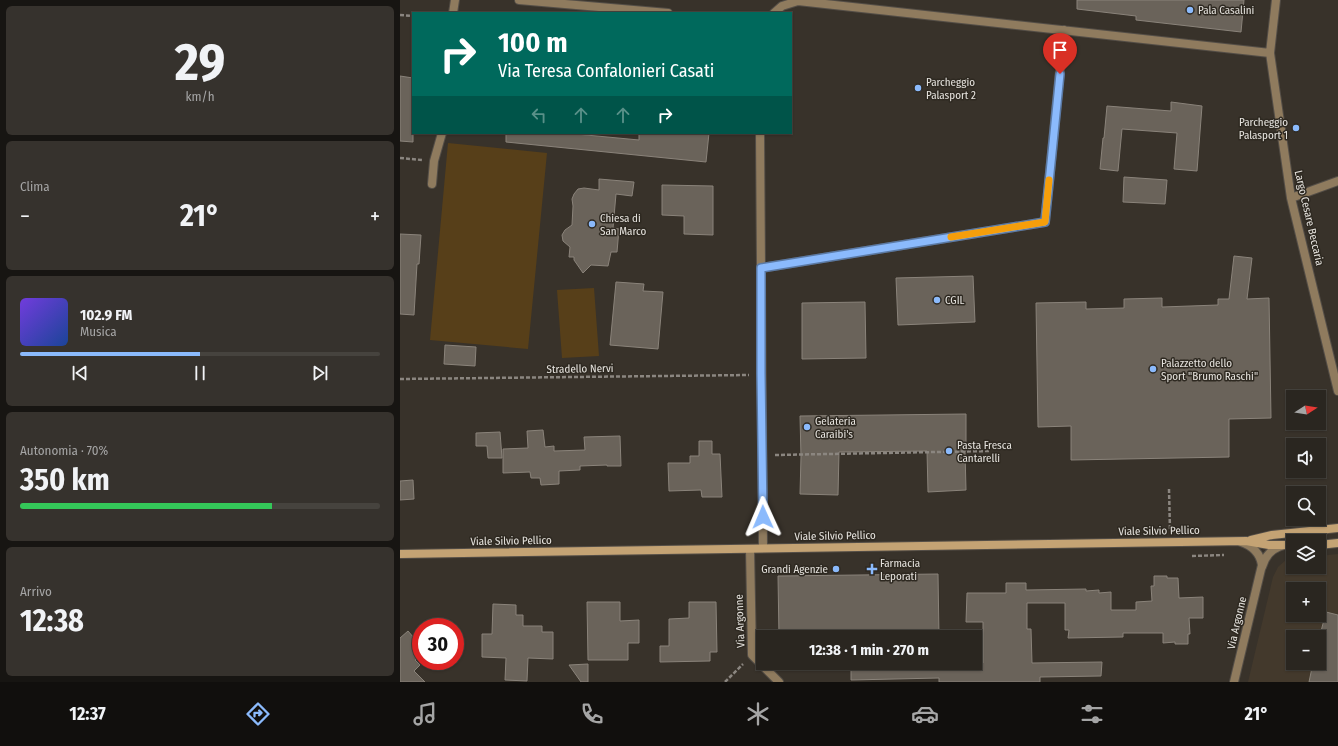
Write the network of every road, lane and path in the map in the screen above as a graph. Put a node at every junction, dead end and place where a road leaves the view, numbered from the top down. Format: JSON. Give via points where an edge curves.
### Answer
{"nodes":[{"id":1,"x":455,"y":0,"type":"edge"},
{"id":2,"x":519,"y":0,"type":"edge"},
{"id":3,"x":1276,"y":0,"type":"edge"},
{"id":4,"x":453,"y":12,"type":"edge"},
{"id":5,"x":657,"y":12,"type":"edge"},
{"id":6,"x":775,"y":12,"type":"edge"},
{"id":7,"x":400,"y":15,"type":"edge"},
{"id":8,"x":412,"y":16,"type":"edge"},
{"id":9,"x":1064,"y":30,"type":"junction"},
{"id":10,"x":1270,"y":53,"type":"junction"},
{"id":11,"x":442,"y":134,"type":"edge"},
{"id":12,"x":760,"y":134,"type":"edge"},
{"id":13,"x":400,"y":158,"type":"edge"},
{"id":14,"x":434,"y":161,"type":"junction"},
{"id":15,"x":1338,"y":181,"type":"edge"},
{"id":16,"x":432,"y":184,"type":"dead end"},
{"id":17,"x":1291,"y":198,"type":"junction"},
{"id":18,"x":761,"y":268,"type":"junction"},
{"id":19,"x":761,"y":374,"type":"junction"},
{"id":20,"x":400,"y":379,"type":"edge"},
{"id":21,"x":1338,"y":391,"type":"edge"},
{"id":22,"x":990,"y":451,"type":"dead end"},
{"id":23,"x":775,"y":455,"type":"dead end"},
{"id":24,"x":1169,"y":488,"type":"dead end"},
{"id":25,"x":1338,"y":528,"type":"edge"},
{"id":26,"x":1234,"y":541,"type":"junction"},
{"id":27,"x":1246,"y":541,"type":"junction"},
{"id":28,"x":1170,"y":542,"type":"junction"},
{"id":29,"x":1338,"y":543,"type":"edge"},
{"id":30,"x":1326,"y":544,"type":"edge"},
{"id":31,"x":1286,"y":545,"type":"edge"},
{"id":32,"x":1286,"y":546,"type":"edge"},
{"id":33,"x":750,"y":548,"type":"junction"},
{"id":34,"x":763,"y":548,"type":"junction"},
{"id":35,"x":400,"y":554,"type":"edge"},
{"id":36,"x":1192,"y":556,"type":"dead end"},
{"id":37,"x":1224,"y":556,"type":"dead end"},
{"id":38,"x":1261,"y":570,"type":"junction"},
{"id":39,"x":752,"y":655,"type":"junction"},
{"id":40,"x":725,"y":682,"type":"edge"},
{"id":41,"x":778,"y":682,"type":"edge"},
{"id":42,"x":1234,"y":682,"type":"edge"}],
"edges":[{"from":1,"to":4,"type":"street"},
{"from":2,"to":5,"type":"street"},
{"from":3,"to":10,"type":"street","name":"Largo Cesare Beccaria"},
{"from":6,"to":9,"type":"street","via":[[782,6],[798,1]]},
{"from":7,"to":8,"type":"path"},
{"from":9,"to":10,"type":"street"},
{"from":9,"to":18,"type":"street","via":[[1045,222]]},
{"from":10,"to":17,"type":"street","name":"Largo Cesare Beccaria"},
{"from":11,"to":14,"type":"street"},
{"from":12,"to":18,"type":"street"},
{"from":13,"to":14,"type":"path"},
{"from":14,"to":16,"type":"street"},
{"from":15,"to":17,"type":"street"},
{"from":17,"to":21,"type":"street","name":"Largo Cesare Beccaria"},
{"from":18,"to":19,"type":"street"},
{"from":19,"to":20,"type":"path","name":"Stradello Nervi"},
{"from":19,"to":34,"type":"street"},
{"from":22,"to":23,"type":"path"},
{"from":24,"to":28,"type":"path"},
{"from":25,"to":27,"type":"main road","name":"Viale Silvio Pellico","via":[[1272,535]]},
{"from":26,"to":27,"type":"main road","name":"Viale Silvio Pellico"},
{"from":26,"to":28,"type":"main road","name":"Viale Silvio Pellico"},
{"from":26,"to":38,"type":"street","name":"Via Argonne","via":[[1246,544],[1256,551],[1261,561]]},
{"from":27,"to":31,"type":"main road","name":"Viale Silvio Pellico"},
{"from":28,"to":34,"type":"main road","name":"Viale Silvio Pellico"},
{"from":29,"to":30,"type":"main road"},
{"from":32,"to":38,"type":"street","name":"Via Argonne","via":[[1276,548],[1268,554]]},
{"from":33,"to":34,"type":"main road","name":"Viale Silvio Pellico"},
{"from":33,"to":35,"type":"main road","name":"Viale Silvio Pellico"},
{"from":33,"to":39,"type":"street","name":"Via Argonne"},
{"from":36,"to":37,"type":"path"},
{"from":38,"to":42,"type":"street","name":"Via Argonne"},
{"from":39,"to":40,"type":"path"},
{"from":39,"to":41,"type":"street","name":"Via Argonne"}]}
